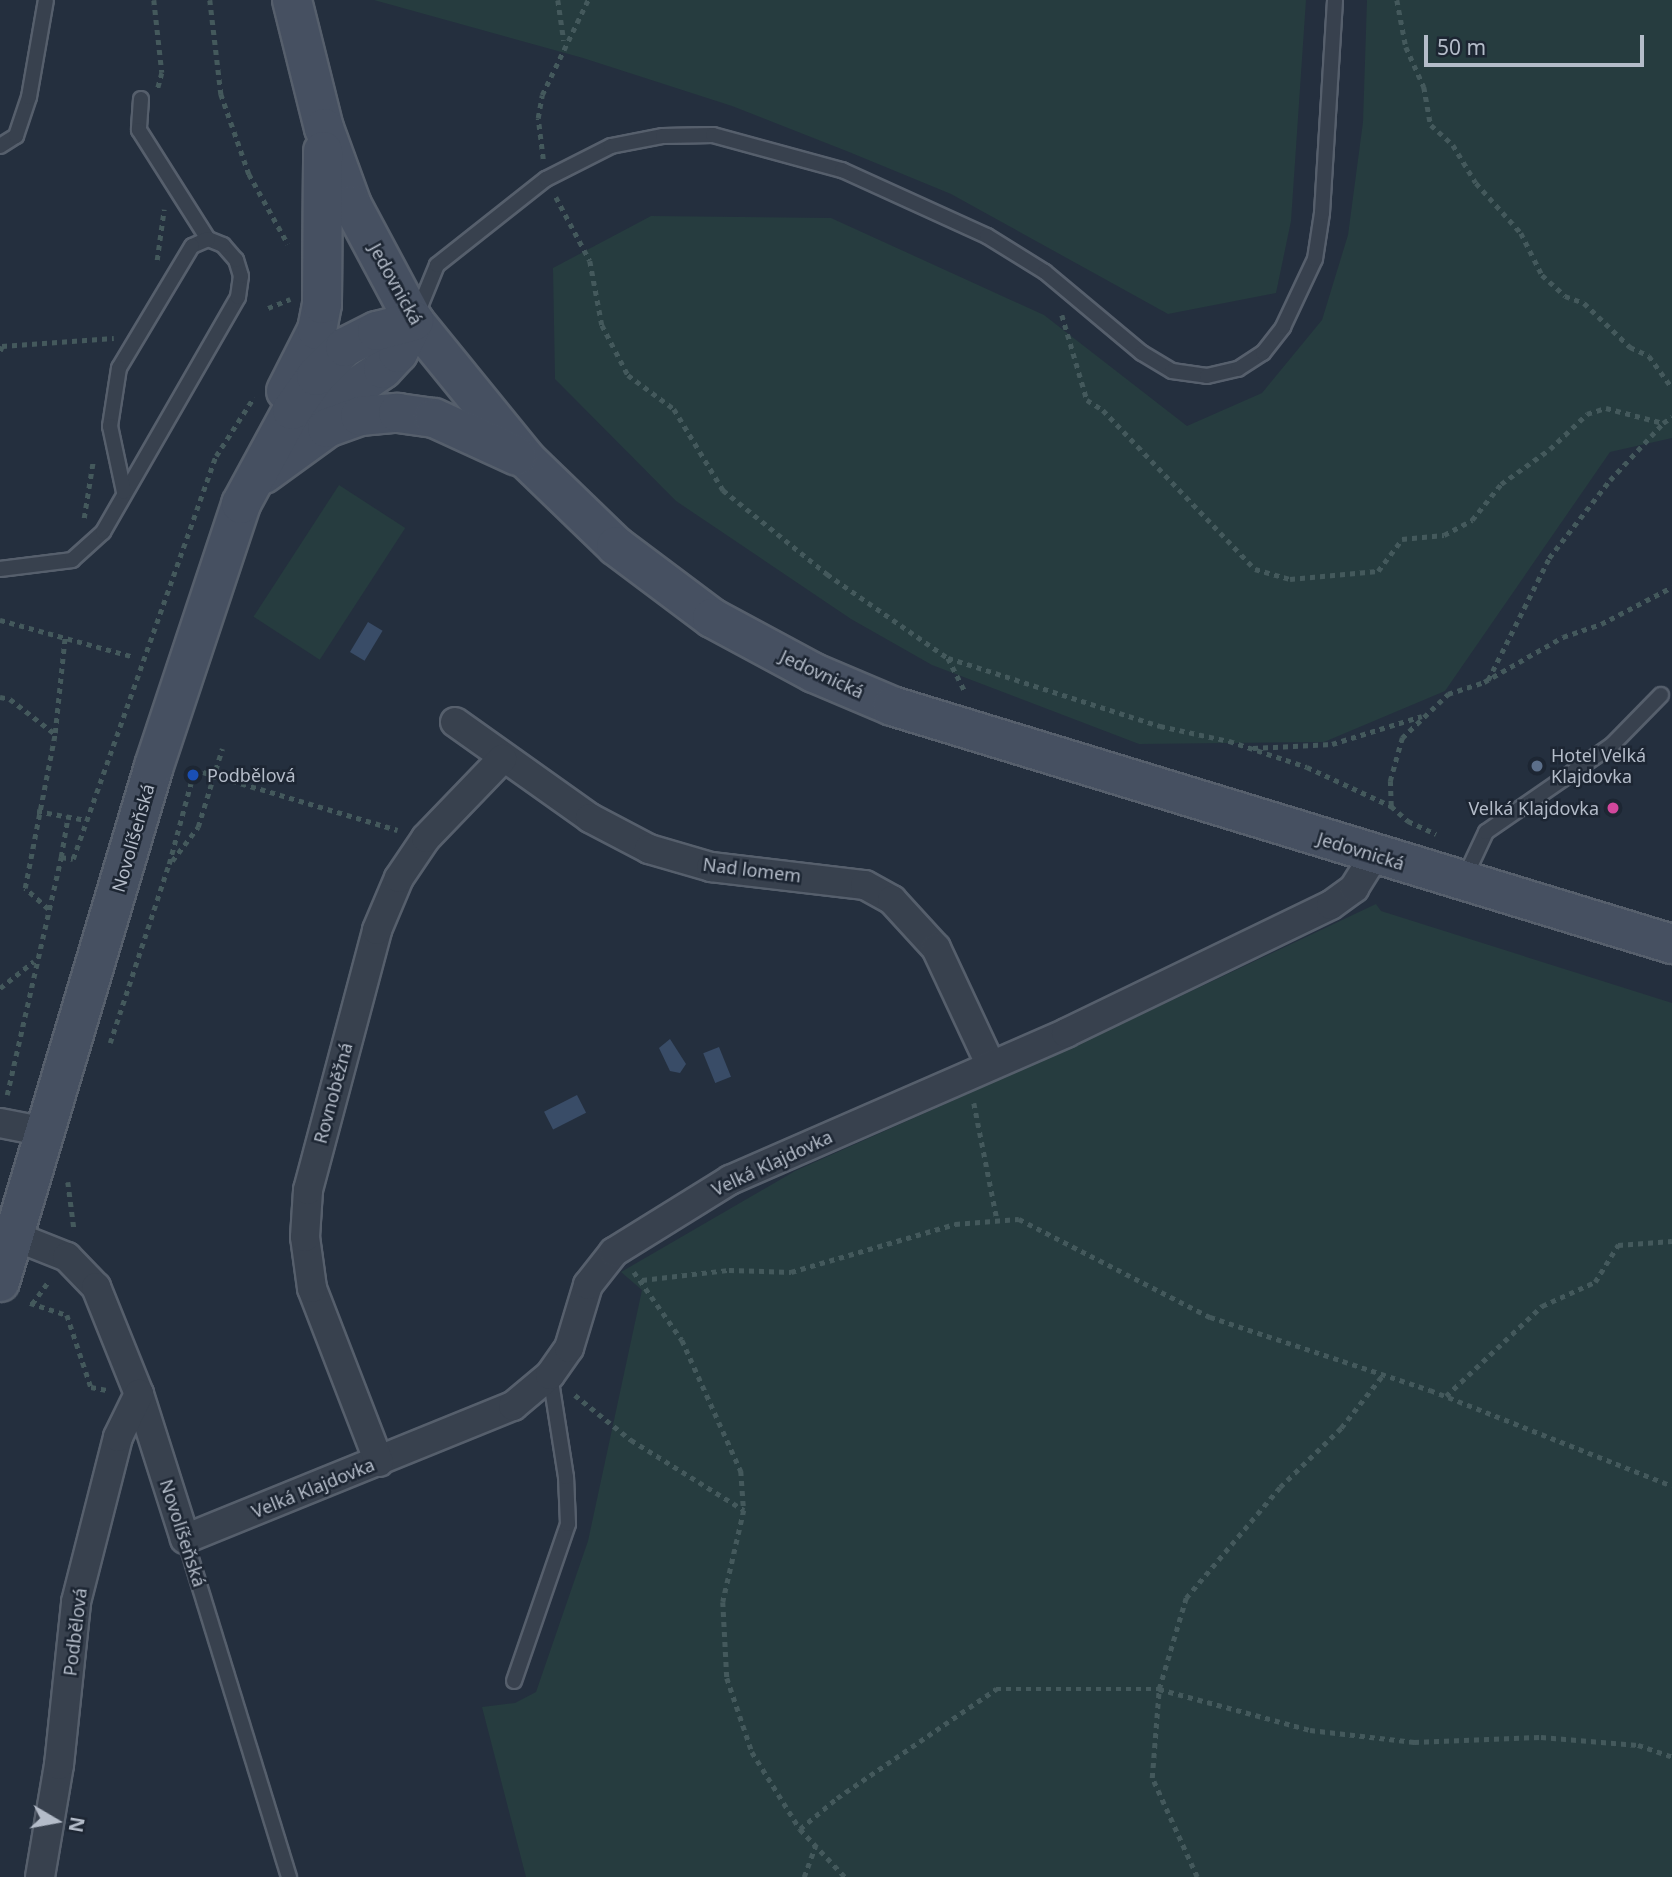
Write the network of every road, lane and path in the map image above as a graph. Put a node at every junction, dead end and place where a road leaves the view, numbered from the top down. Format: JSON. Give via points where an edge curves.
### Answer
{"nodes":[{"id":1,"x":46,"y":0,"type":"edge"},
{"id":2,"x":154,"y":0,"type":"edge"},
{"id":3,"x":210,"y":0,"type":"edge"},
{"id":4,"x":292,"y":0,"type":"edge"},
{"id":5,"x":558,"y":0,"type":"edge"},
{"id":6,"x":588,"y":0,"type":"edge"},
{"id":7,"x":1335,"y":0,"type":"edge"},
{"id":8,"x":1397,"y":0,"type":"edge"},
{"id":9,"x":564,"y":46,"type":"junction"},
{"id":10,"x":149,"y":97,"type":"joint"},
{"id":11,"x":324,"y":128,"type":"junction"},
{"id":12,"x":0,"y":146,"type":"edge"},
{"id":13,"x":546,"y":179,"type":"junction"},
{"id":14,"x":208,"y":239,"type":"junction"},
{"id":15,"x":292,"y":251,"type":"dead end"},
{"id":16,"x":1045,"y":272,"type":"junction"},
{"id":17,"x":414,"y":321,"type":"junction"},
{"id":18,"x":118,"y":338,"type":"dead end"},
{"id":19,"x":1,"y":347,"type":"edge"},
{"id":20,"x":1672,"y":388,"type":"edge"},
{"id":21,"x":1672,"y":419,"type":"edge"},
{"id":22,"x":1663,"y":423,"type":"junction"},
{"id":23,"x":527,"y":460,"type":"junction"},
{"id":24,"x":251,"y":483,"type":"junction"},
{"id":25,"x":124,"y":492,"type":"junction"},
{"id":26,"x":0,"y":569,"type":"edge"},
{"id":27,"x":1672,"y":587,"type":"edge"},
{"id":28,"x":0,"y":620,"type":"edge"},
{"id":29,"x":65,"y":636,"type":"junction"},
{"id":30,"x":134,"y":657,"type":"dead end"},
{"id":31,"x":947,"y":658,"type":"junction"},
{"id":32,"x":1488,"y":680,"type":"junction"},
{"id":33,"x":1661,"y":695,"type":"dead end"},
{"id":34,"x":0,"y":697,"type":"edge"},
{"id":35,"x":973,"y":706,"type":"dead end"},
{"id":36,"x":1429,"y":713,"type":"junction"},
{"id":37,"x":455,"y":722,"type":"dead end"},
{"id":38,"x":55,"y":733,"type":"junction"},
{"id":39,"x":1248,"y":748,"type":"junction"},
{"id":40,"x":222,"y":749,"type":"dead end"},
{"id":41,"x":106,"y":758,"type":"dead end"},
{"id":42,"x":502,"y":758,"type":"junction"},
{"id":43,"x":214,"y":775,"type":"junction"},
{"id":44,"x":1391,"y":806,"type":"junction"},
{"id":45,"x":37,"y":811,"type":"junction"},
{"id":46,"x":68,"y":816,"type":"junction"},
{"id":47,"x":86,"y":820,"type":"junction"},
{"id":48,"x":426,"y":838,"type":"junction"},
{"id":49,"x":1375,"y":855,"type":"junction"},
{"id":50,"x":61,"y":857,"type":"junction"},
{"id":51,"x":169,"y":864,"type":"junction"},
{"id":52,"x":1467,"y":868,"type":"junction"},
{"id":53,"x":48,"y":909,"type":"junction"},
{"id":54,"x":1672,"y":944,"type":"edge"},
{"id":55,"x":34,"y":960,"type":"junction"},
{"id":56,"x":0,"y":988,"type":"edge"},
{"id":57,"x":109,"y":1046,"type":"dead end"},
{"id":58,"x":979,"y":1069,"type":"junction"},
{"id":59,"x":0,"y":1096,"type":"edge"},
{"id":60,"x":0,"y":1123,"type":"edge"},
{"id":61,"x":46,"y":1132,"type":"junction"},
{"id":62,"x":69,"y":1176,"type":"dead end"},
{"id":63,"x":997,"y":1219,"type":"junction"},
{"id":64,"x":14,"y":1236,"type":"junction"},
{"id":65,"x":1672,"y":1241,"type":"edge"},
{"id":66,"x":614,"y":1252,"type":"junction"},
{"id":67,"x":68,"y":1257,"type":"junction"},
{"id":68,"x":642,"y":1280,"type":"junction"},
{"id":69,"x":11,"y":1291,"type":"edge"},
{"id":70,"x":32,"y":1304,"type":"junction"},
{"id":71,"x":550,"y":1375,"type":"junction"},
{"id":72,"x":1382,"y":1376,"type":"junction"},
{"id":73,"x":1446,"y":1396,"type":"junction"},
{"id":74,"x":133,"y":1403,"type":"junction"},
{"id":75,"x":379,"y":1462,"type":"junction"},
{"id":76,"x":1672,"y":1486,"type":"edge"},
{"id":77,"x":744,"y":1510,"type":"junction"},
{"id":78,"x":185,"y":1539,"type":"junction"},
{"id":79,"x":514,"y":1681,"type":"dead end"},
{"id":80,"x":1159,"y":1689,"type":"junction"},
{"id":81,"x":1672,"y":1757,"type":"edge"},
{"id":82,"x":800,"y":1829,"type":"junction"},
{"id":83,"x":815,"y":1846,"type":"junction"},
{"id":84,"x":40,"y":1877,"type":"edge"},
{"id":85,"x":289,"y":1877,"type":"edge"},
{"id":86,"x":804,"y":1877,"type":"edge"},
{"id":87,"x":845,"y":1877,"type":"edge"},
{"id":88,"x":1197,"y":1877,"type":"edge"}],
"edges":[{"from":1,"to":12,"type":"lane","via":[[29,97],[16,136]]},
{"from":2,"to":10,"type":"path","via":[[162,73]]},
{"from":3,"to":15,"type":"path","via":[[221,94],[249,174]]},
{"from":4,"to":11,"type":"main road","name":"Jedovnická"},
{"from":5,"to":9,"type":"path"},
{"from":6,"to":9,"type":"path"},
{"from":7,"to":16,"type":"lane","via":[[1315,259],[1300,299],[1263,353],[1223,374],[1172,371],[1142,353]]},
{"from":8,"to":20,"type":"path","via":[[1406,47],[1424,87],[1431,125],[1521,233],[1542,275],[1565,296],[1584,303],[1630,347],[1649,356]]},
{"from":9,"to":13,"type":"path","via":[[550,74],[538,118]]},
{"from":10,"to":14,"type":"lane","via":[[139,130]]},
{"from":11,"to":17,"type":"main road","name":"Jedovnická","via":[[352,205]]},
{"from":11,"to":24,"type":"main road","via":[[322,304],[317,330],[280,401]]},
{"from":13,"to":16,"type":"lane","via":[[589,155],[637,139],[688,135],[744,140],[842,170],[923,204]]},
{"from":13,"to":17,"type":"lane","via":[[437,265]]},
{"from":13,"to":31,"type":"path","via":[[590,261],[602,326],[628,375],[674,409],[723,490],[827,574]]},
{"from":14,"to":25,"type":"lane","via":[[192,246],[119,368],[110,426]]},
{"from":14,"to":25,"type":"lane","via":[[222,245],[236,260],[242,275],[238,297]]},
{"from":16,"to":22,"type":"path","via":[[1087,400],[1103,411],[1255,569],[1290,579],[1378,571],[1402,539],[1444,535],[1472,520],[1501,484],[1550,449],[1587,414],[1606,408]]},
{"from":17,"to":23,"type":"main road","name":"Jedovnická"},
{"from":17,"to":24,"type":"main road","name":"Novolíšeňská","via":[[377,331],[345,347],[292,410],[275,448]]},
{"from":18,"to":19,"type":"path"},
{"from":21,"to":22,"type":"path"},
{"from":22,"to":32,"type":"path","via":[[1610,480],[1549,558]]},
{"from":23,"to":24,"type":"main road","via":[[433,418],[398,413],[360,416],[327,428]]},
{"from":23,"to":49,"type":"main road","name":"Jedovnická","via":[[616,546],[712,618],[814,673],[892,706]]},
{"from":24,"to":61,"type":"main road","name":"Novolíšeňská","via":[[154,766]]},
{"from":25,"to":26,"type":"lane","via":[[103,532],[72,560]]},
{"from":27,"to":32,"type":"path","via":[[1601,624],[1563,637]]},
{"from":28,"to":29,"type":"path"},
{"from":29,"to":30,"type":"path"},
{"from":29,"to":38,"type":"path"},
{"from":31,"to":35,"type":"path"},
{"from":31,"to":39,"type":"path","via":[[1160,726]]},
{"from":32,"to":36,"type":"path","via":[[1448,694]]},
{"from":33,"to":52,"type":"lane","via":[[1612,745],[1486,832]]},
{"from":34,"to":38,"type":"path","via":[[10,699]]},
{"from":36,"to":39,"type":"path","via":[[1375,735],[1332,744]]},
{"from":36,"to":44,"type":"path","via":[[1402,738],[1390,782]]},
{"from":37,"to":42,"type":"street","name":"Nad lomem"},
{"from":38,"to":45,"type":"path"},
{"from":39,"to":44,"type":"path","via":[[1307,767]]},
{"from":40,"to":43,"type":"path"},
{"from":41,"to":47,"type":"path"},
{"from":42,"to":48,"type":"street","name":"Rovnoběžná"},
{"from":42,"to":58,"type":"street","name":"Nad lomem","via":[[620,836],[676,859],[865,885],[892,900],[936,948]]},
{"from":43,"to":48,"type":"path"},
{"from":43,"to":51,"type":"path","via":[[198,827]]},
{"from":43,"to":51,"type":"path","via":[[193,775]]},
{"from":44,"to":52,"type":"path"},
{"from":45,"to":46,"type":"path"},
{"from":45,"to":53,"type":"path","via":[[25,888]]},
{"from":46,"to":47,"type":"path"},
{"from":46,"to":50,"type":"path"},
{"from":47,"to":50,"type":"path","via":[[73,859]]},
{"from":48,"to":75,"type":"street","name":"Rovnoběžná","via":[[399,878],[377,929],[308,1190],[305,1237],[312,1288]]},
{"from":49,"to":52,"type":"main road","name":"Jedovnická"},
{"from":49,"to":58,"type":"street","name":"Velká Klajdovka","via":[[1354,888],[1331,905],[1066,1033]]},
{"from":50,"to":53,"type":"path"},
{"from":51,"to":57,"type":"path"},
{"from":52,"to":54,"type":"main road","name":"Jedovnická"},
{"from":53,"to":55,"type":"path"},
{"from":55,"to":56,"type":"path"},
{"from":55,"to":59,"type":"path","via":[[7,1096]]},
{"from":58,"to":63,"type":"path"},
{"from":58,"to":66,"type":"street","name":"Velká Klajdovka","via":[[730,1180]]},
{"from":60,"to":61,"type":"street"},
{"from":61,"to":64,"type":"main road","name":"Novolíšeňská"},
{"from":62,"to":67,"type":"path","via":[[67,1196],[75,1232]]},
{"from":63,"to":68,"type":"path","via":[[955,1224],[791,1272],[729,1270]]},
{"from":63,"to":72,"type":"path","via":[[1019,1219],[1049,1232],[1210,1317]]},
{"from":64,"to":67,"type":"street"},
{"from":64,"to":69,"type":"main road","name":"Novolíšeňská"},
{"from":65,"to":73,"type":"path","via":[[1618,1245],[1595,1282],[1542,1306]]},
{"from":66,"to":68,"type":"path"},
{"from":66,"to":71,"type":"street","name":"Velká Klajdovka","via":[[588,1285],[569,1348]]},
{"from":67,"to":70,"type":"path","via":[[60,1279],[44,1284]]},
{"from":67,"to":74,"type":"street","name":"Novolíšeňská","via":[[104,1303]]},
{"from":68,"to":77,"type":"path","via":[[682,1340],[707,1392],[741,1471]]},
{"from":69,"to":70,"type":"path"},
{"from":70,"to":74,"type":"path","via":[[67,1315],[91,1387],[117,1392]]},
{"from":71,"to":75,"type":"street","name":"Velká Klajdovka","via":[[513,1406]]},
{"from":71,"to":77,"type":"path","via":[[631,1440]]},
{"from":71,"to":79,"type":"lane","via":[[566,1477],[568,1524]]},
{"from":72,"to":73,"type":"path"},
{"from":72,"to":80,"type":"path","via":[[1186,1598]]},
{"from":73,"to":76,"type":"path"},
{"from":74,"to":78,"type":"street","name":"Novolíšeňská"},
{"from":74,"to":84,"type":"street","name":"Podbělová","via":[[76,1602],[59,1766]]},
{"from":75,"to":78,"type":"street","name":"Velká Klajdovka"},
{"from":77,"to":82,"type":"path","via":[[723,1602],[727,1678],[752,1752]]},
{"from":78,"to":85,"type":"lane","name":"Novolíšeňská"},
{"from":80,"to":81,"type":"path","via":[[1310,1730],[1414,1742],[1541,1737],[1638,1745]]},
{"from":80,"to":82,"type":"path","via":[[996,1689],[836,1798]]},
{"from":80,"to":88,"type":"path","via":[[1152,1778]]},
{"from":82,"to":83,"type":"path"},
{"from":83,"to":86,"type":"path"},
{"from":83,"to":87,"type":"path"}]}
